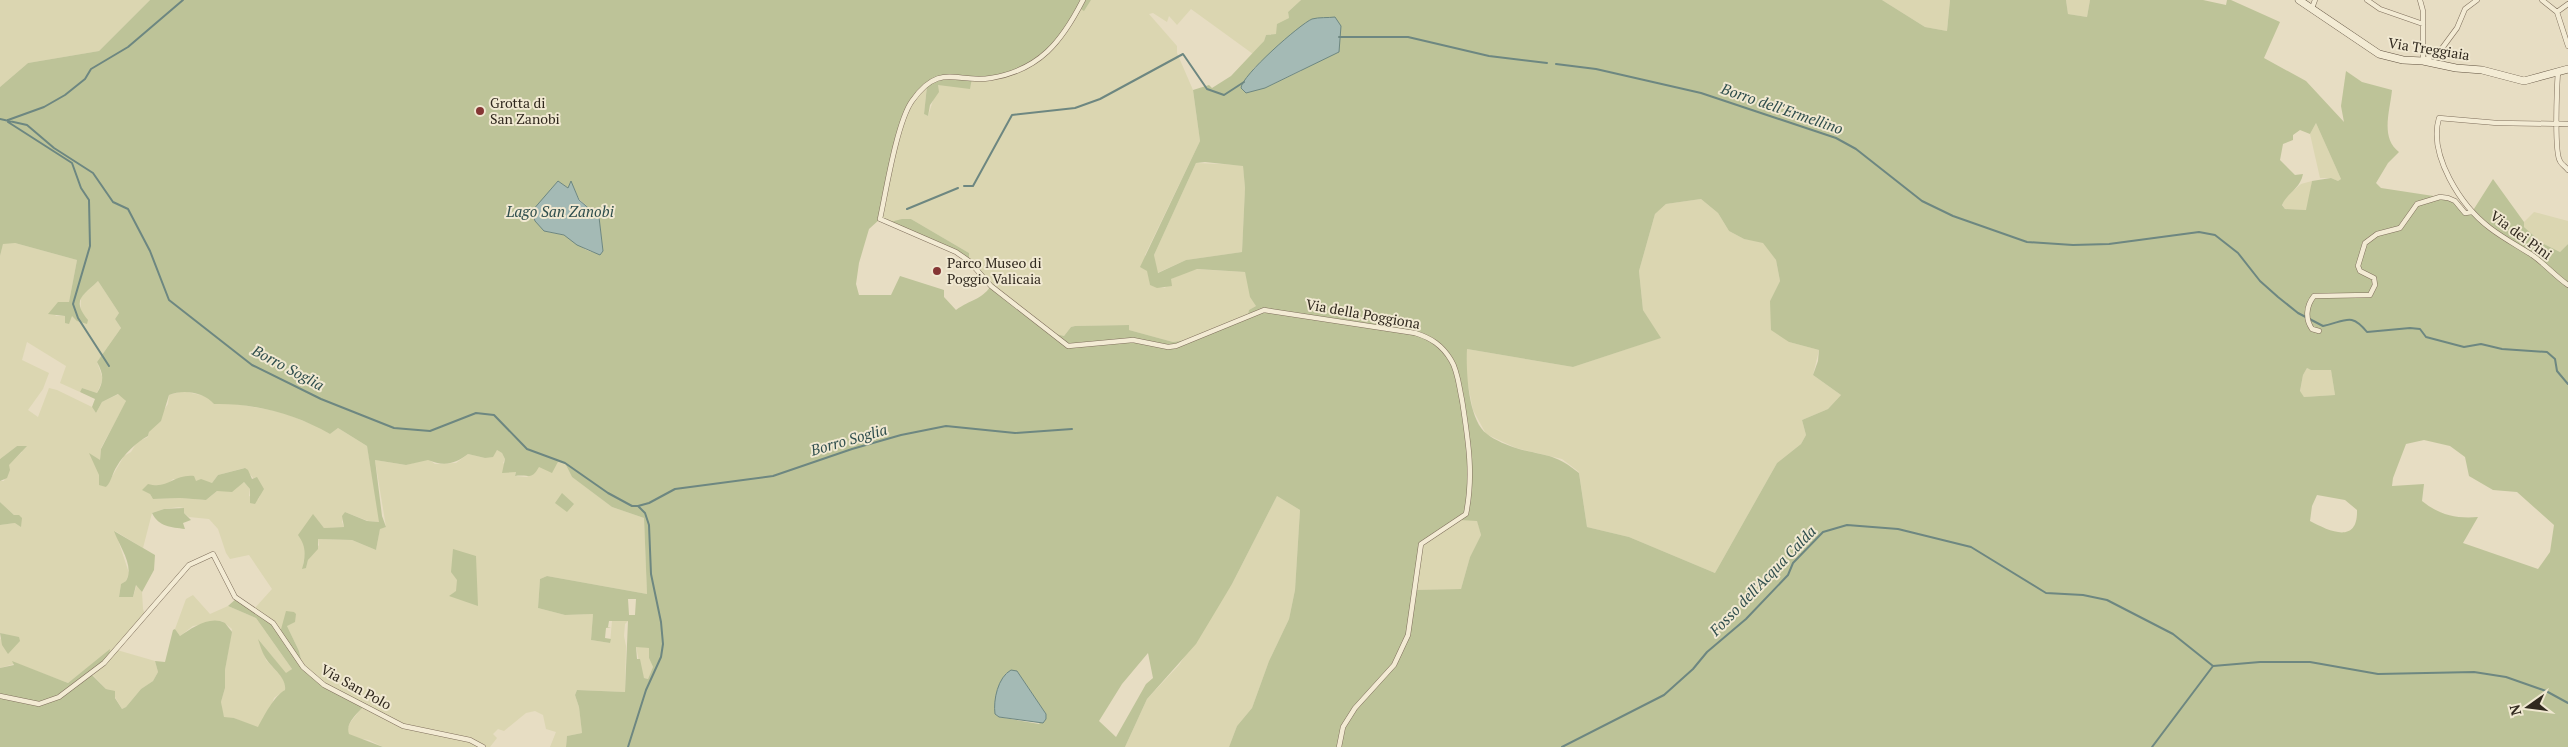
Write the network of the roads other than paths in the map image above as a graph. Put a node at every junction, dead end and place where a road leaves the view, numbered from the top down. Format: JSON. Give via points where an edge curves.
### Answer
{"nodes":[{"id":1,"x":1083,"y":0,"type":"edge"},
{"id":2,"x":2300,"y":0,"type":"edge"},
{"id":3,"x":2315,"y":0,"type":"edge"},
{"id":4,"x":2367,"y":0,"type":"edge"},
{"id":5,"x":2420,"y":0,"type":"edge"},
{"id":6,"x":2477,"y":0,"type":"edge"},
{"id":7,"x":2542,"y":0,"type":"edge"},
{"id":8,"x":2568,"y":4,"type":"edge"},
{"id":9,"x":2312,"y":8,"type":"junction"},
{"id":10,"x":2557,"y":12,"type":"junction"},
{"id":11,"x":2423,"y":24,"type":"junction"},
{"id":12,"x":2568,"y":46,"type":"edge"},
{"id":13,"x":2423,"y":60,"type":"junction"},
{"id":14,"x":2568,"y":69,"type":"edge"},
{"id":15,"x":2558,"y":72,"type":"junction"},
{"id":16,"x":2568,"y":124,"type":"edge"},
{"id":17,"x":2558,"y":125,"type":"junction"},
{"id":18,"x":2568,"y":170,"type":"edge"},
{"id":19,"x":2472,"y":212,"type":"junction"},
{"id":20,"x":2568,"y":285,"type":"edge"},
{"id":21,"x":2318,"y":331,"type":"dead end"},
{"id":22,"x":0,"y":696,"type":"edge"},
{"id":23,"x":483,"y":747,"type":"edge"},
{"id":24,"x":1339,"y":747,"type":"edge"}],
"edges":[{"from":1,"to":24,"type":"street","name":"Via della Poggiona","via":[[1067,31],[1049,51],[1025,67],[991,78],[950,75],[921,90],[907,111],[880,219],[956,252],[969,261],[991,286],[1068,346],[1133,340],[1168,347],[1189,342],[1248,315],[1274,310],[1415,333],[1433,339],[1452,361],[1458,379],[1471,457],[1466,514],[1421,544],[1408,635],[1403,648],[1394,665],[1343,726]]},
{"from":2,"to":9,"type":"street","name":"Via Treggiaia"},
{"from":3,"to":9,"type":"street"},
{"from":4,"to":11,"type":"street","via":[[2380,9]]},
{"from":5,"to":11,"type":"street"},
{"from":6,"to":13,"type":"street","via":[[2465,9],[2457,28],[2440,52]]},
{"from":7,"to":10,"type":"street"},
{"from":8,"to":10,"type":"street"},
{"from":9,"to":13,"type":"street","name":"Via Treggiaia","via":[[2379,54],[2403,60]]},
{"from":10,"to":12,"type":"street"},
{"from":11,"to":13,"type":"street"},
{"from":13,"to":15,"type":"street","name":"Via Treggiaia","via":[[2524,80]]},
{"from":14,"to":15,"type":"street","name":"Via Treggiaia"},
{"from":15,"to":17,"type":"street"},
{"from":16,"to":17,"type":"street"},
{"from":17,"to":18,"type":"street","via":[[2559,161]]},
{"from":17,"to":19,"type":"street","name":"Via dei Pini","via":[[2439,118],[2435,131],[2438,154]]},
{"from":19,"to":20,"type":"street","name":"Via dei Pini","via":[[2534,256]]},
{"from":19,"to":21,"type":"street","via":[[2465,213],[2455,201],[2440,197],[2417,204],[2400,228],[2377,234],[2366,243],[2359,269],[2374,278],[2375,285],[2370,295],[2318,295],[2311,300],[2308,318],[2312,329]]},
{"from":22,"to":23,"type":"street","name":"Via San Polo","via":[[40,704],[92,674],[189,565],[212,554],[235,597],[272,622],[303,667],[324,686],[404,726],[470,740]]}]}
